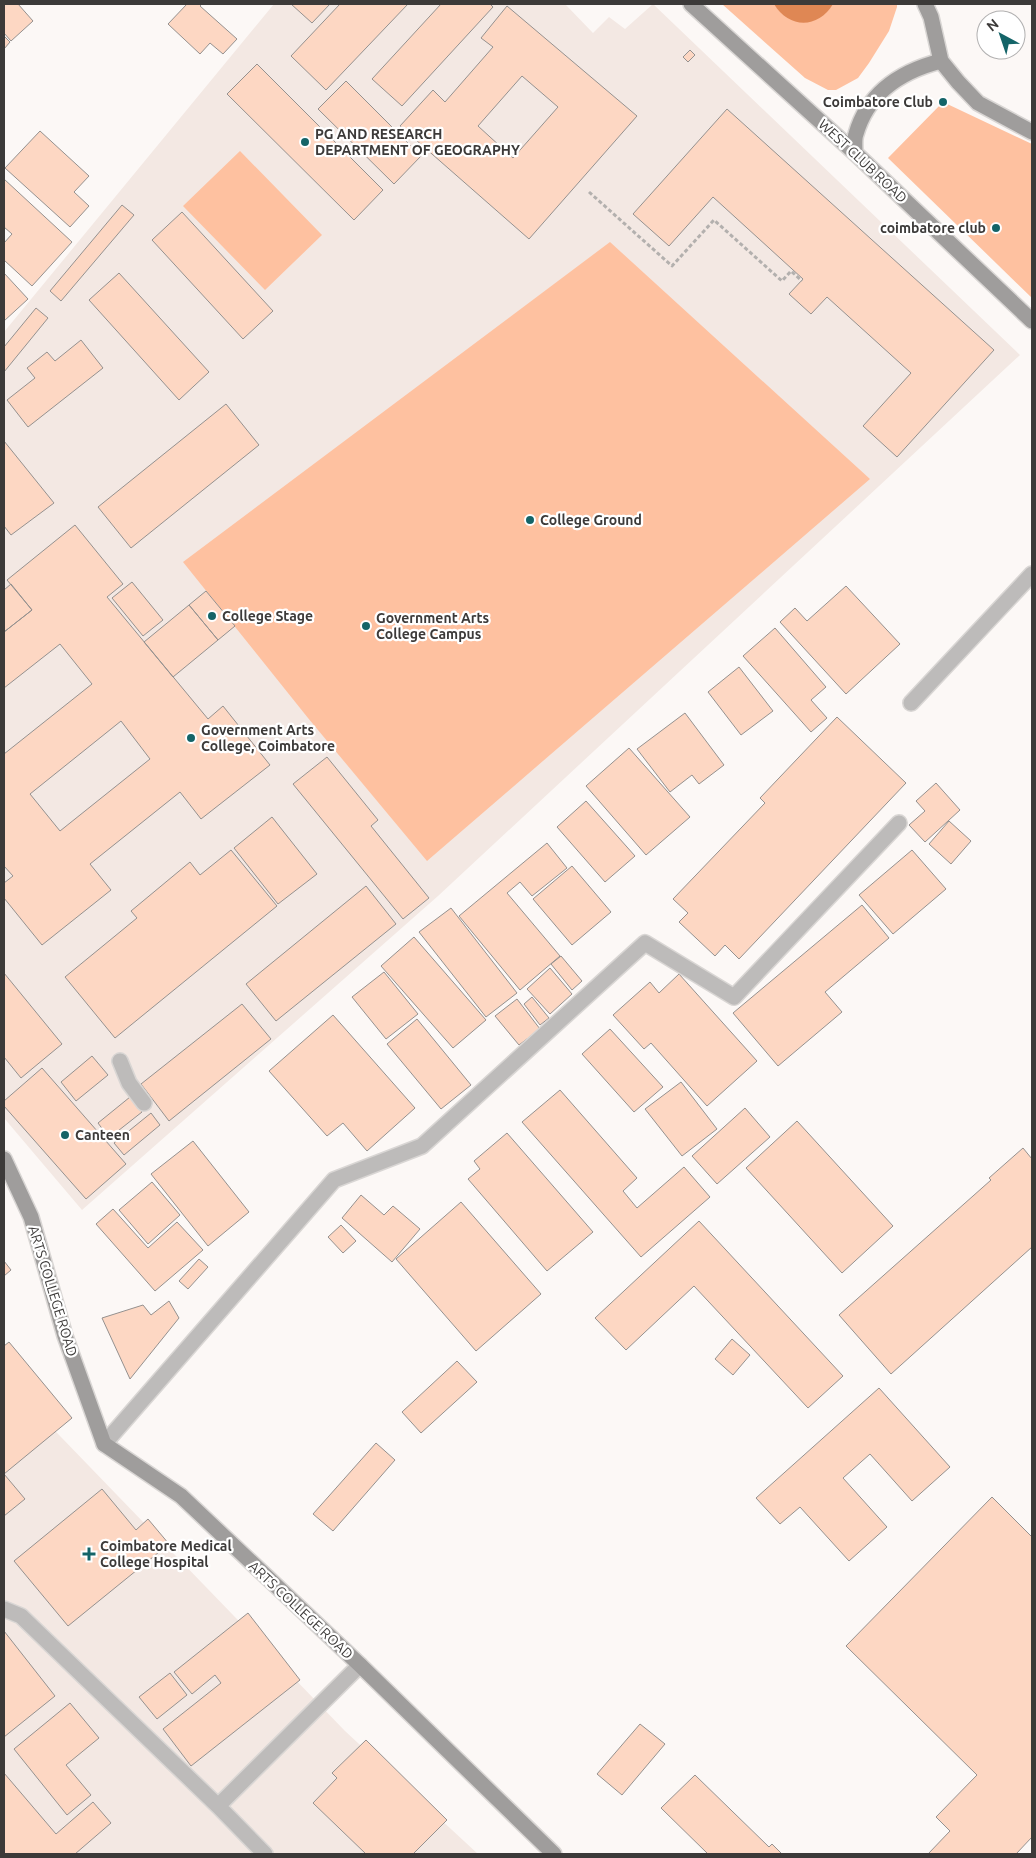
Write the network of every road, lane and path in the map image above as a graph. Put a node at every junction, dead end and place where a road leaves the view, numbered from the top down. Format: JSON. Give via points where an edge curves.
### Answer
{"nodes":[{"id":1,"x":691,"y":4,"type":"edge"},
{"id":2,"x":925,"y":4,"type":"edge"},
{"id":3,"x":703,"y":10,"type":"edge"},
{"id":4,"x":941,"y":61,"type":"junction"},
{"id":5,"x":1032,"y":132,"type":"edge"},
{"id":6,"x":855,"y":153,"type":"junction"},
{"id":7,"x":590,"y":192,"type":"dead end"},
{"id":8,"x":802,"y":281,"type":"dead end"},
{"id":9,"x":1032,"y":321,"type":"edge"},
{"id":10,"x":1032,"y":574,"type":"edge"},
{"id":11,"x":910,"y":703,"type":"dead end"},
{"id":12,"x":899,"y":823,"type":"dead end"},
{"id":13,"x":120,"y":1061,"type":"dead end"},
{"id":14,"x":144,"y":1103,"type":"dead end"},
{"id":15,"x":4,"y":1159,"type":"edge"},
{"id":16,"x":104,"y":1444,"type":"junction"},
{"id":17,"x":4,"y":1609,"type":"edge"},
{"id":18,"x":360,"y":1665,"type":"junction"},
{"id":19,"x":218,"y":1806,"type":"junction"},
{"id":20,"x":265,"y":1854,"type":"edge"},
{"id":21,"x":554,"y":1854,"type":"edge"}],
"edges":[{"from":1,"to":3,"type":"street","name":"WEST CLUB ROAD"},
{"from":2,"to":4,"type":"street"},
{"from":3,"to":6,"type":"street","name":"WEST CLUB ROAD"},
{"from":4,"to":5,"type":"street","via":[[978,103]]},
{"from":4,"to":6,"type":"street","via":[[899,77],[878,94],[856,135]]},
{"from":6,"to":9,"type":"street","name":"WEST CLUB ROAD"},
{"from":7,"to":8,"type":"path","via":[[672,266],[714,220],[782,281],[791,271]]},
{"from":10,"to":11,"type":"street"},
{"from":12,"to":16,"type":"street","via":[[734,998],[645,943],[422,1146],[334,1180]]},
{"from":13,"to":14,"type":"street","via":[[129,1083]]},
{"from":15,"to":16,"type":"street","name":"ARTS COLLEGE ROAD","via":[[31,1217],[65,1336]]},
{"from":16,"to":18,"type":"street","name":"ARTS COLLEGE ROAD","via":[[181,1496]]},
{"from":17,"to":19,"type":"street","via":[[22,1616]]},
{"from":18,"to":19,"type":"street"},
{"from":18,"to":21,"type":"street","name":"ARTS COLLEGE ROAD"},
{"from":19,"to":20,"type":"street"}]}
